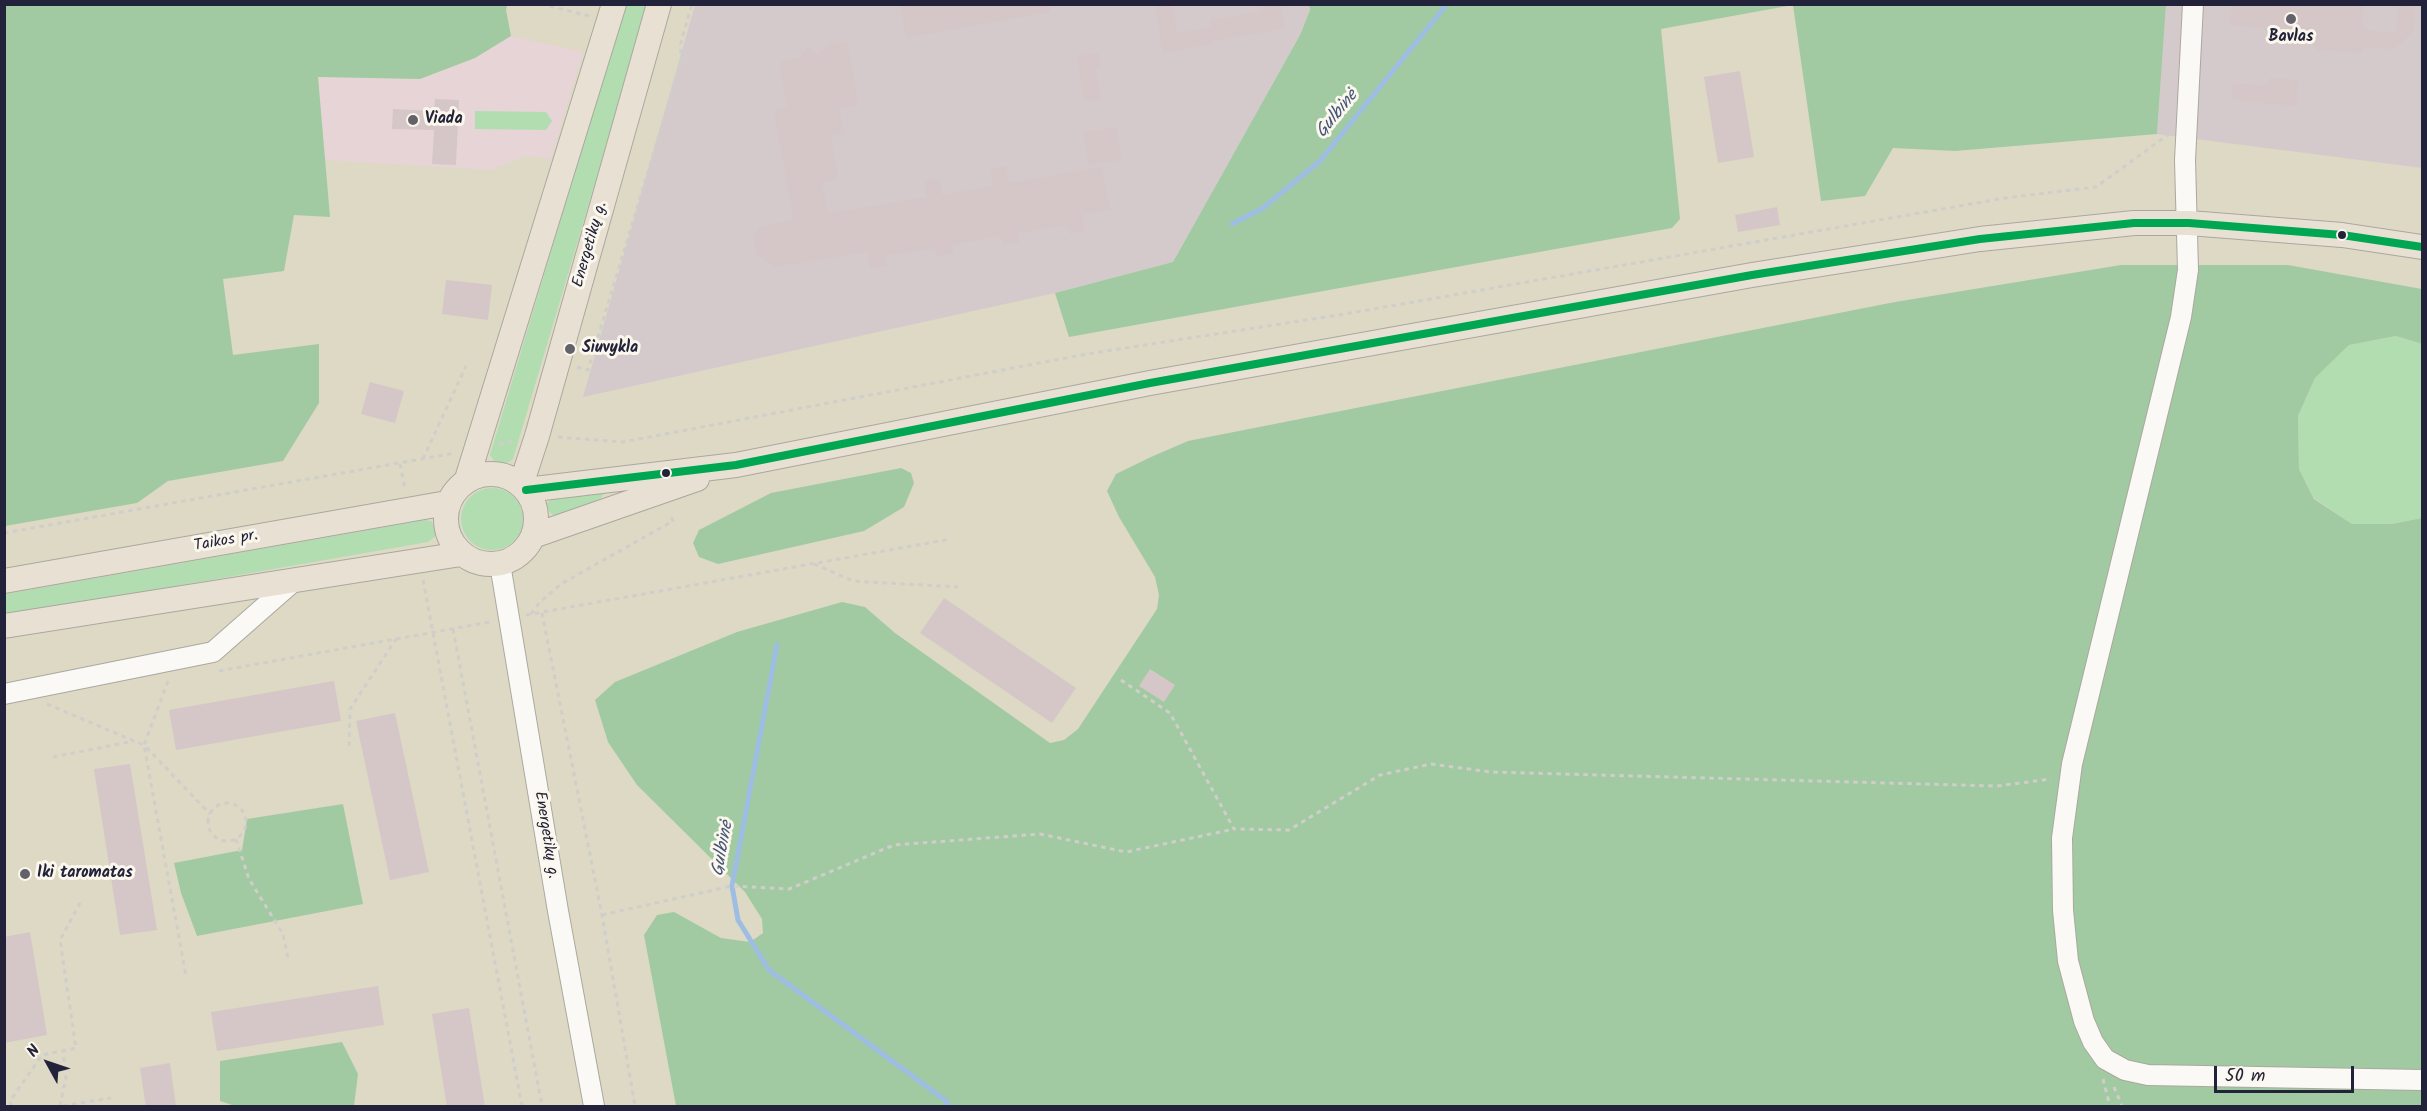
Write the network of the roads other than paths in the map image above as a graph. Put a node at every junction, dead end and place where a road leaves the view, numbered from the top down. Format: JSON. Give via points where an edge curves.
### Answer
{"nodes":[{"id":1,"x":659,"y":4,"type":"edge"},
{"id":2,"x":2193,"y":4,"type":"edge"},
{"id":3,"x":612,"y":13,"type":"edge"},
{"id":4,"x":2188,"y":223,"type":"junction"},
{"id":5,"x":2422,"y":247,"type":"edge"},
{"id":6,"x":736,"y":465,"type":"junction"},
{"id":7,"x":467,"y":479,"type":"junction"},
{"id":8,"x":524,"y":487,"type":"junction"},
{"id":9,"x":447,"y":503,"type":"junction"},
{"id":10,"x":533,"y":536,"type":"junction"},
{"id":11,"x":461,"y":554,"type":"junction"},
{"id":12,"x":500,"y":564,"type":"junction"},
{"id":13,"x":296,"y":580,"type":"junction"},
{"id":14,"x":4,"y":581,"type":"edge"},
{"id":15,"x":4,"y":626,"type":"edge"},
{"id":16,"x":4,"y":694,"type":"edge"},
{"id":17,"x":2422,"y":1080,"type":"edge"},
{"id":18,"x":594,"y":1107,"type":"edge"}],
"edges":[{"from":1,"to":8,"type":"main road","name":"Energetikų g."},
{"from":2,"to":4,"type":"street","via":[[2185,160]]},
{"from":3,"to":7,"type":"main road"},
{"from":4,"to":5,"type":"main road","via":[[2342,235]]},
{"from":4,"to":6,"type":"main road","via":[[2061,229],[1763,273],[1150,383]]},
{"from":4,"to":17,"type":"street","via":[[2188,270],[2181,317],[2071,776],[2062,838],[2068,961],[2084,1021],[2092,1042],[2105,1059],[2148,1075]]},
{"from":6,"to":8,"type":"main road"},
{"from":6,"to":10,"type":"main road"},
{"from":7,"to":8,"type":"main road","via":[[495,473]]},
{"from":7,"to":9,"type":"main road"},
{"from":8,"to":10,"type":"main road","via":[[534,504],[537,520]]},
{"from":9,"to":11,"type":"main road","via":[[446,531]]},
{"from":9,"to":14,"type":"main road","name":"Taikos pr."},
{"from":10,"to":12,"type":"main road","via":[[514,558]]},
{"from":11,"to":12,"type":"main road","via":[[472,561]]},
{"from":11,"to":13,"type":"main road"},
{"from":12,"to":18,"type":"street","name":"Energetikų g."},
{"from":13,"to":15,"type":"main road"},
{"from":13,"to":16,"type":"street","via":[[213,652]]}]}
